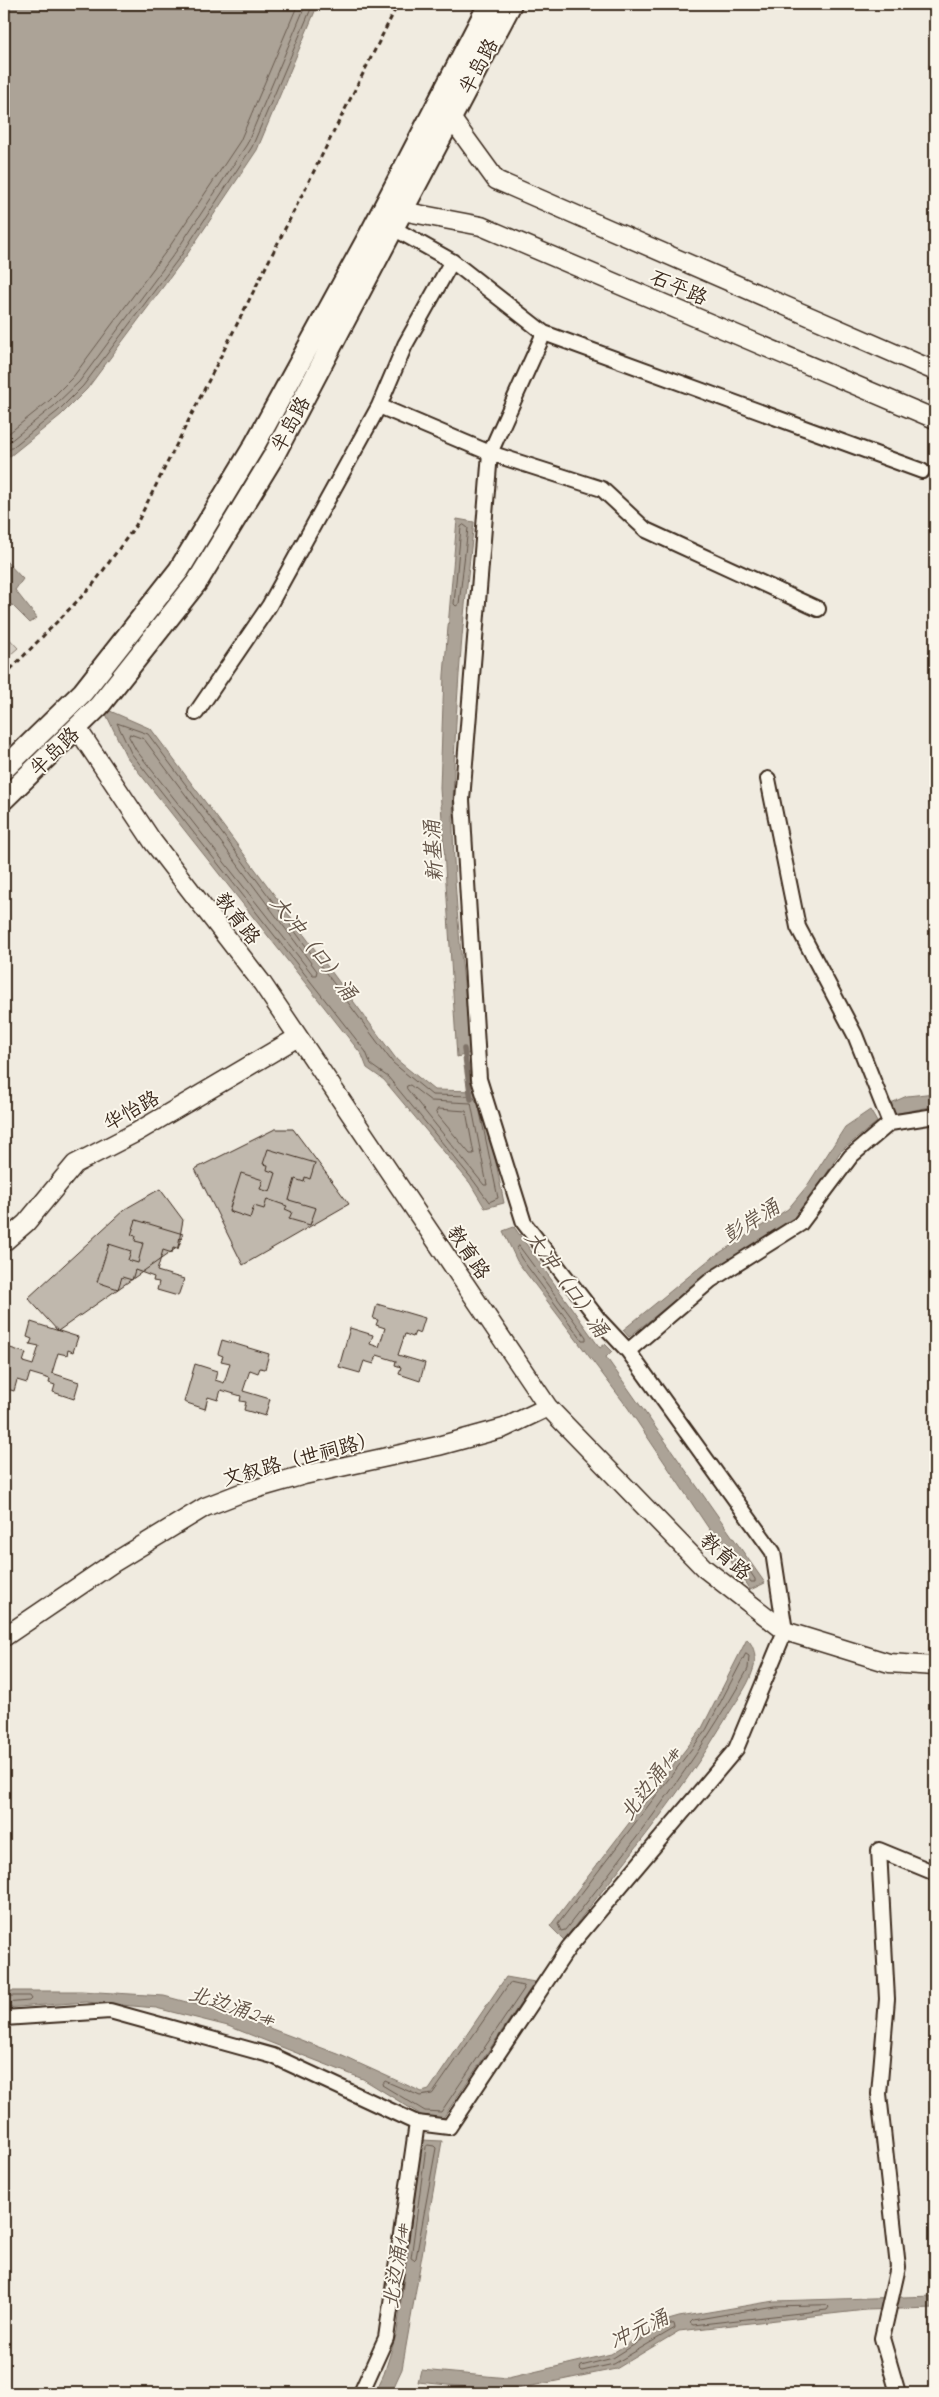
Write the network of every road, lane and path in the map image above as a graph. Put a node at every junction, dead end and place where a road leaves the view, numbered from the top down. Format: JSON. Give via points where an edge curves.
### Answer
{"nodes":[{"id":1,"x":398,"y":4,"type":"edge"},
{"id":2,"x":488,"y":4,"type":"edge"},
{"id":3,"x":511,"y":4,"type":"edge"},
{"id":4,"x":451,"y":118,"type":"junction"},
{"id":5,"x":398,"y":220,"type":"junction"},
{"id":6,"x":452,"y":261,"type":"junction"},
{"id":7,"x":544,"y":333,"type":"junction"},
{"id":8,"x":935,"y":371,"type":"edge"},
{"id":9,"x":379,"y":406,"type":"junction"},
{"id":10,"x":935,"y":419,"type":"edge"},
{"id":11,"x":490,"y":453,"type":"junction"},
{"id":12,"x":922,"y":471,"type":"dead end"},
{"id":13,"x":818,"y":609,"type":"dead end"},
{"id":14,"x":4,"y":676,"type":"edge"},
{"id":15,"x":196,"y":713,"type":"dead end"},
{"id":16,"x":77,"y":728,"type":"junction"},
{"id":17,"x":4,"y":769,"type":"edge"},
{"id":18,"x":768,"y":779,"type":"dead end"},
{"id":19,"x":4,"y":800,"type":"edge"},
{"id":20,"x":298,"y":1037,"type":"junction"},
{"id":21,"x":935,"y":1116,"type":"edge"},
{"id":22,"x":890,"y":1123,"type":"junction"},
{"id":23,"x":4,"y":1242,"type":"edge"},
{"id":24,"x":628,"y":1351,"type":"junction"},
{"id":25,"x":548,"y":1407,"type":"junction"},
{"id":26,"x":784,"y":1630,"type":"junction"},
{"id":27,"x":4,"y":1637,"type":"edge"},
{"id":28,"x":935,"y":1666,"type":"edge"},
{"id":29,"x":935,"y":1873,"type":"edge"},
{"id":30,"x":4,"y":2018,"type":"edge"},
{"id":31,"x":417,"y":2123,"type":"junction"},
{"id":32,"x":361,"y":2393,"type":"edge"},
{"id":33,"x":898,"y":2393,"type":"edge"}],
"edges":[{"from":1,"to":14,"type":"path","via":[[136,524],[92,586]]},
{"from":2,"to":17,"type":"main road","name":"半岛路","via":[[371,232],[258,438],[179,570],[83,692]]},
{"from":3,"to":4,"type":"main road","name":"半岛路"},
{"from":4,"to":5,"type":"main road","name":"半岛路"},
{"from":4,"to":8,"type":"street","name":"石平路","via":[[496,180]]},
{"from":5,"to":6,"type":"street"},
{"from":5,"to":10,"type":"street","name":"石平路","via":[[481,226]]},
{"from":5,"to":16,"type":"main road","name":"半岛路","via":[[273,457],[197,582],[99,706]]},
{"from":6,"to":7,"type":"street"},
{"from":6,"to":9,"type":"street","via":[[405,345]]},
{"from":7,"to":11,"type":"street"},
{"from":7,"to":12,"type":"street"},
{"from":9,"to":11,"type":"street"},
{"from":9,"to":15,"type":"street","via":[[269,606]]},
{"from":11,"to":13,"type":"street","via":[[602,489],[646,530]]},
{"from":11,"to":24,"type":"street","via":[[462,800],[480,1079],[524,1223],[599,1320]]},
{"from":16,"to":19,"type":"main road","name":"半岛路"},
{"from":16,"to":20,"type":"street","name":"教育路","via":[[152,842],[262,983]]},
{"from":18,"to":22,"type":"street","via":[[798,926],[856,1035]]},
{"from":20,"to":23,"type":"street","name":"华怡路","via":[[75,1164],[26,1223]]},
{"from":20,"to":25,"type":"street","name":"教育路"},
{"from":21,"to":22,"type":"street"},
{"from":22,"to":24,"type":"street","via":[[851,1156],[800,1224],[711,1280]]},
{"from":24,"to":26,"type":"street","via":[[773,1552]]},
{"from":25,"to":26,"type":"street","name":"教育路","via":[[704,1568]]},
{"from":25,"to":27,"type":"street","name":"文叙路（世祠路）","via":[[504,1428],[304,1475],[205,1507],[112,1563]]},
{"from":26,"to":28,"type":"street","name":"教育路","via":[[889,1663]]},
{"from":26,"to":31,"type":"street","via":[[736,1750],[569,1947],[449,2126]]},
{"from":29,"to":33,"type":"street","via":[[879,1850],[887,1999],[879,2094],[898,2267],[882,2338]]},
{"from":30,"to":31,"type":"street","via":[[110,2011],[273,2056]]},
{"from":31,"to":32,"type":"street","via":[[386,2338]]}]}
